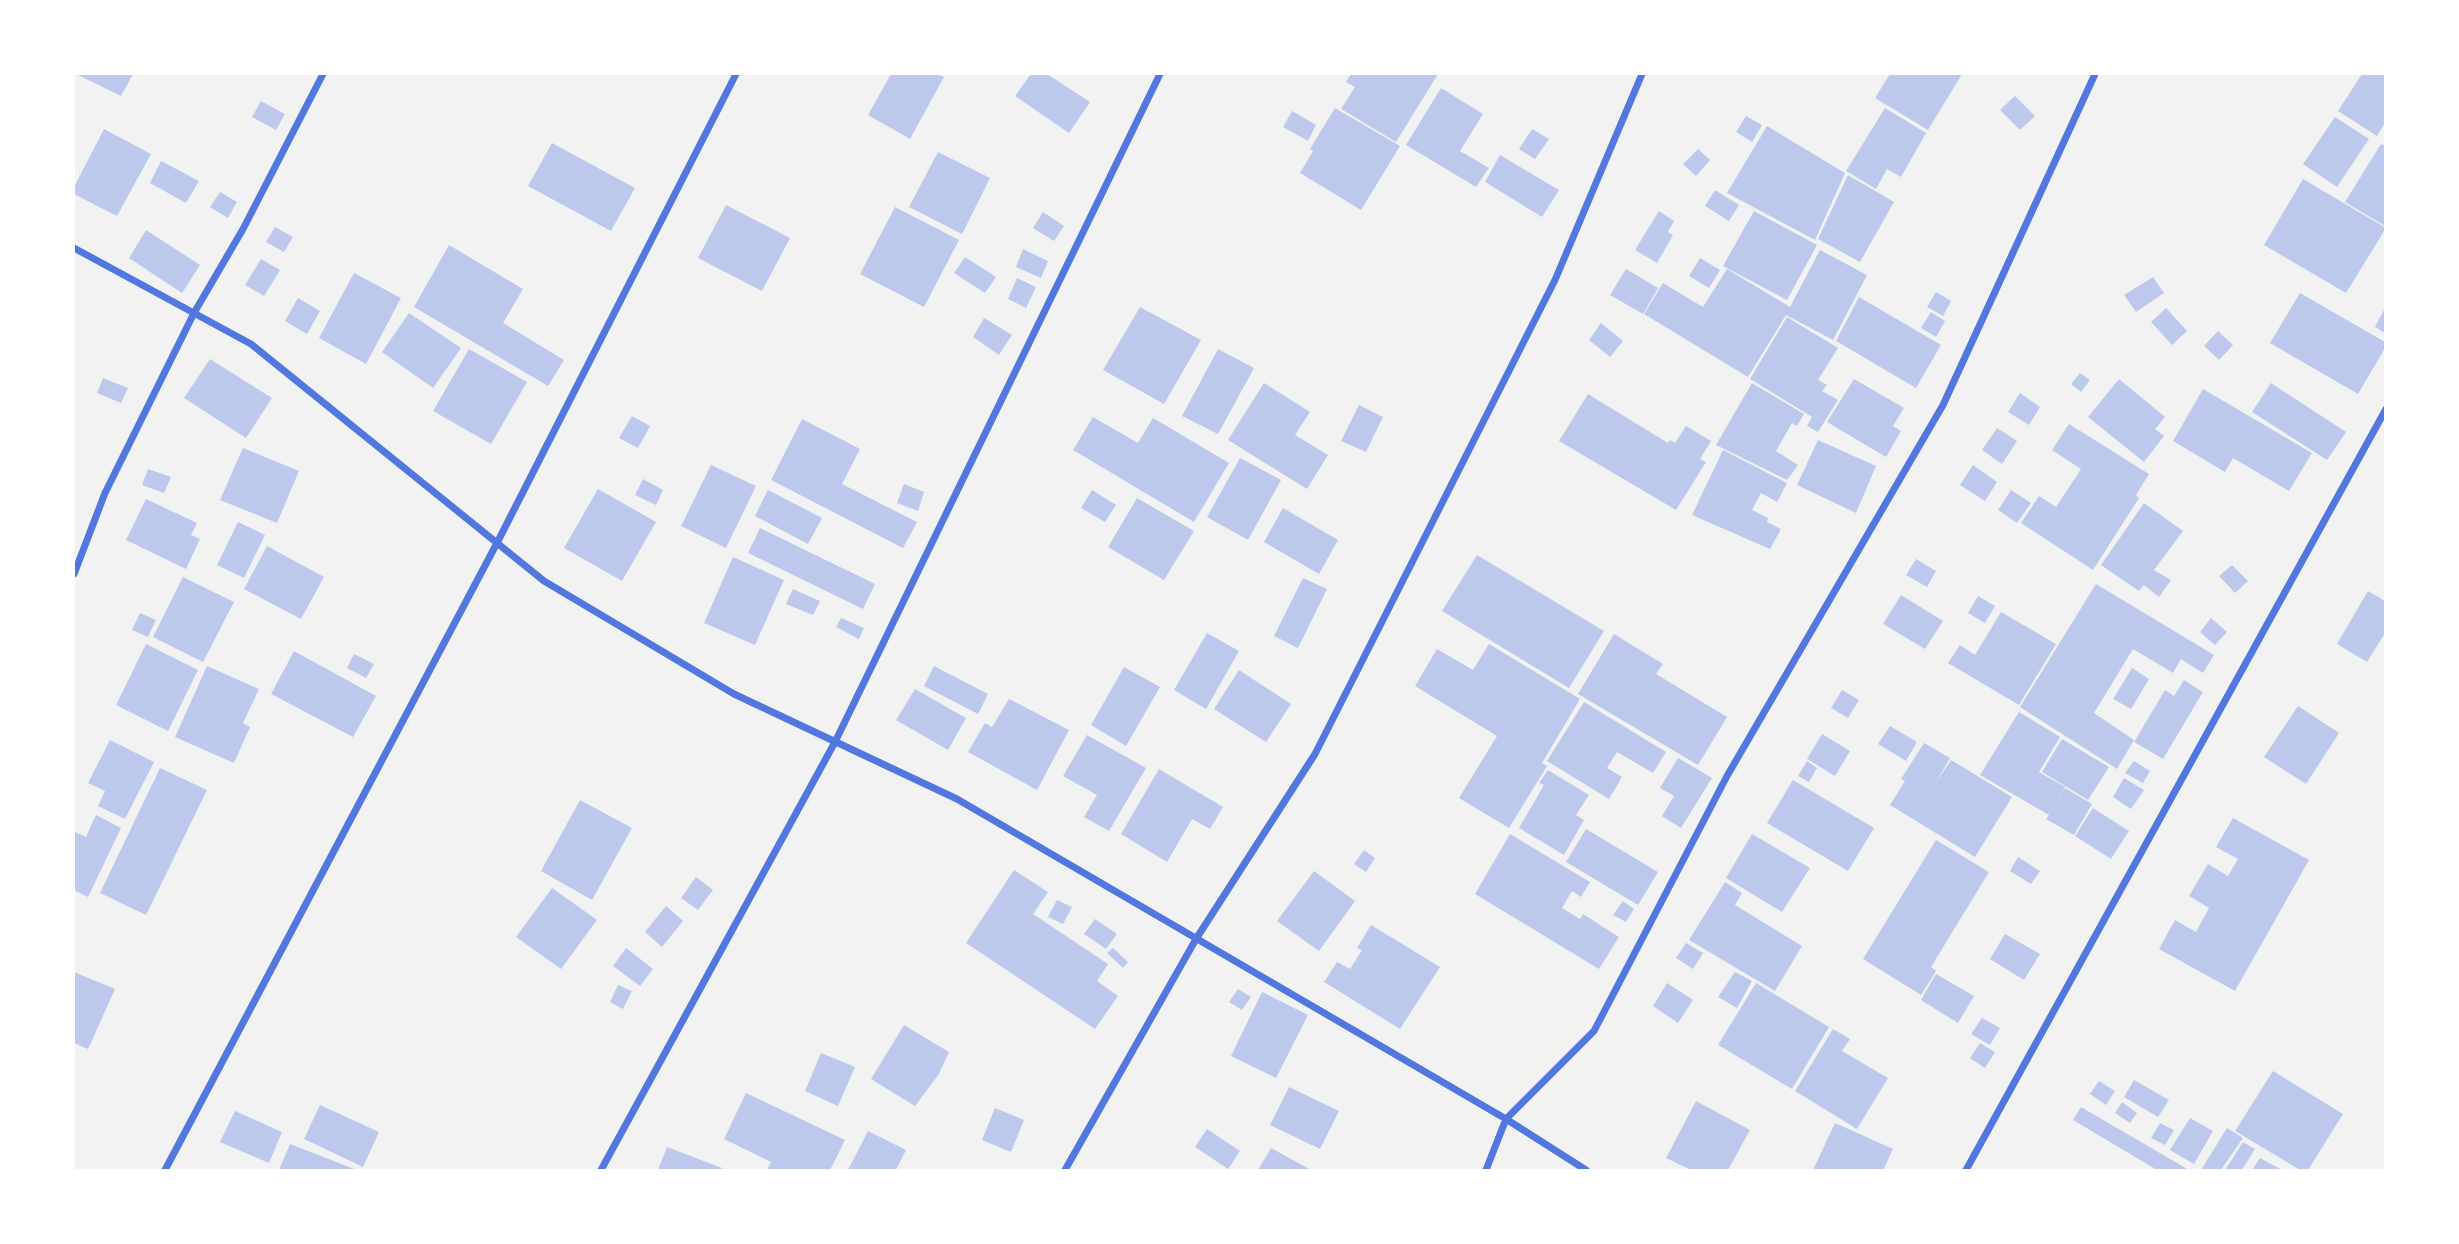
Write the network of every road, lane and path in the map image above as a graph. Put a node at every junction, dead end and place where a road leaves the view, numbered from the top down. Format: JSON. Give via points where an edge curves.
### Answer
{"nodes":[{"id":1,"x":323,"y":74,"type":"edge"},
{"id":2,"x":736,"y":74,"type":"edge"},
{"id":3,"x":1160,"y":74,"type":"edge"},
{"id":4,"x":1642,"y":74,"type":"edge"},
{"id":5,"x":2095,"y":74,"type":"edge"},
{"id":6,"x":74,"y":248,"type":"edge"},
{"id":7,"x":194,"y":313,"type":"junction"},
{"id":8,"x":2385,"y":409,"type":"edge"},
{"id":9,"x":497,"y":543,"type":"junction"},
{"id":10,"x":74,"y":574,"type":"edge"},
{"id":11,"x":835,"y":742,"type":"junction"},
{"id":12,"x":1196,"y":939,"type":"junction"},
{"id":13,"x":1506,"y":1119,"type":"junction"},
{"id":14,"x":165,"y":1171,"type":"edge"},
{"id":15,"x":601,"y":1171,"type":"edge"},
{"id":16,"x":1065,"y":1171,"type":"edge"},
{"id":17,"x":1486,"y":1171,"type":"edge"},
{"id":18,"x":1586,"y":1171,"type":"edge"},
{"id":19,"x":1966,"y":1171,"type":"edge"}],
"edges":[{"from":1,"to":7,"type":"street"},
{"from":2,"to":9,"type":"street"},
{"from":3,"to":11,"type":"street"},
{"from":4,"to":12,"type":"street","via":[[1555,280],[1315,754]]},
{"from":5,"to":13,"type":"street","via":[[1943,405],[1727,776],[1594,1031]]},
{"from":6,"to":7,"type":"street"},
{"from":7,"to":9,"type":"street","via":[[251,344]]},
{"from":7,"to":10,"type":"street","via":[[105,494]]},
{"from":8,"to":19,"type":"street"},
{"from":9,"to":11,"type":"street","via":[[544,581],[734,694]]},
{"from":9,"to":14,"type":"street"},
{"from":11,"to":12,"type":"street","via":[[957,799]]},
{"from":11,"to":15,"type":"street"},
{"from":12,"to":13,"type":"street"},
{"from":12,"to":16,"type":"street"},
{"from":13,"to":17,"type":"street"},
{"from":13,"to":18,"type":"street"}]}
